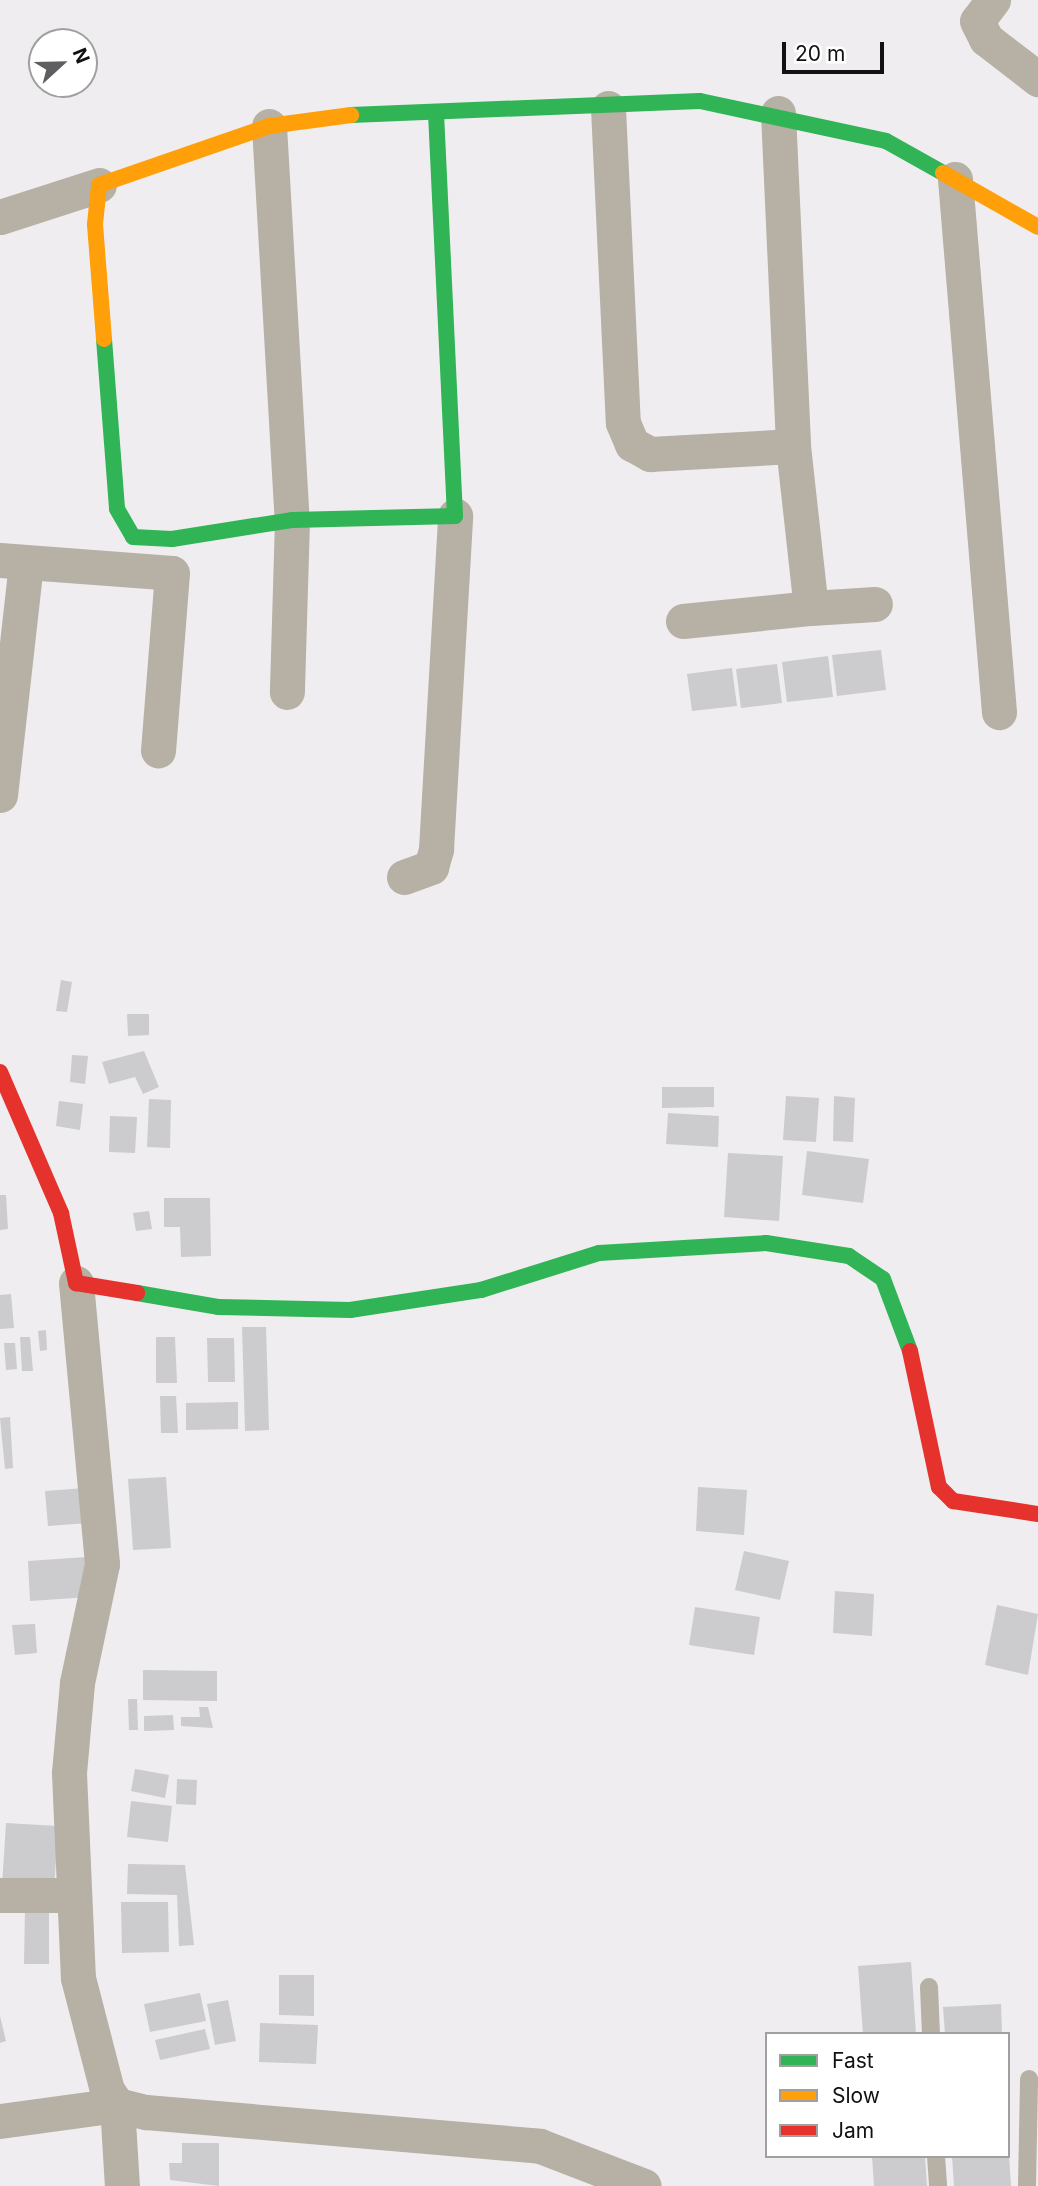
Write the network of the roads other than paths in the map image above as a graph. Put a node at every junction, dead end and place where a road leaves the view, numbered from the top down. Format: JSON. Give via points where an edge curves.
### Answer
{"nodes":[{"id":1,"x":993,"y":0,"type":"edge"},
{"id":2,"x":1038,"y":79,"type":"edge"},
{"id":3,"x":608,"y":108,"type":"junction"},
{"id":4,"x":778,"y":113,"type":"junction"},
{"id":5,"x":436,"y":114,"type":"junction"},
{"id":6,"x":268,"y":127,"type":"junction"},
{"id":7,"x":956,"y":179,"type":"junction"},
{"id":8,"x":99,"y":185,"type":"junction"},
{"id":9,"x":0,"y":217,"type":"edge"},
{"id":10,"x":1038,"y":228,"type":"edge"},
{"id":11,"x":793,"y":446,"type":"junction"},
{"id":12,"x":455,"y":516,"type":"junction"},
{"id":13,"x":292,"y":520,"type":"junction"},
{"id":14,"x":13,"y":561,"type":"edge"},
{"id":15,"x":875,"y":604,"type":"dead end"},
{"id":16,"x":811,"y":608,"type":"junction"},
{"id":17,"x":683,"y":621,"type":"dead end"},
{"id":18,"x":287,"y":692,"type":"dead end"},
{"id":19,"x":999,"y":712,"type":"dead end"},
{"id":20,"x":158,"y":750,"type":"dead end"},
{"id":21,"x":0,"y":795,"type":"edge"},
{"id":22,"x":404,"y":877,"type":"dead end"},
{"id":23,"x":0,"y":1072,"type":"edge"},
{"id":24,"x":76,"y":1283,"type":"junction"},
{"id":25,"x":1038,"y":1514,"type":"edge"},
{"id":26,"x":0,"y":1895,"type":"edge"},
{"id":27,"x":74,"y":1895,"type":"junction"},
{"id":28,"x":929,"y":1987,"type":"dead end"},
{"id":29,"x":931,"y":2032,"type":"edge"},
{"id":30,"x":1029,"y":2079,"type":"dead end"},
{"id":31,"x":117,"y":2105,"type":"junction"},
{"id":32,"x":0,"y":2122,"type":"edge"},
{"id":33,"x":936,"y":2158,"type":"edge"},
{"id":34,"x":122,"y":2186,"type":"edge"},
{"id":35,"x":644,"y":2186,"type":"edge"},
{"id":36,"x":938,"y":2186,"type":"edge"},
{"id":37,"x":1027,"y":2186,"type":"edge"}],
"edges":[{"from":1,"to":2,"type":"street","via":[[977,21],[986,39]]},
{"from":3,"to":4,"type":"street","via":[[700,100]]},
{"from":3,"to":5,"type":"street"},
{"from":3,"to":11,"type":"street","via":[[623,423],[632,444],[650,454]]},
{"from":4,"to":7,"type":"street","via":[[886,141]]},
{"from":4,"to":11,"type":"street"},
{"from":5,"to":6,"type":"street","via":[[354,115]]},
{"from":5,"to":12,"type":"street"},
{"from":6,"to":8,"type":"street"},
{"from":6,"to":13,"type":"street"},
{"from":7,"to":10,"type":"street"},
{"from":7,"to":19,"type":"street"},
{"from":8,"to":9,"type":"street"},
{"from":8,"to":13,"type":"street","via":[[94,224],[123,529],[147,541]]},
{"from":11,"to":16,"type":"street"},
{"from":12,"to":13,"type":"street"},
{"from":12,"to":22,"type":"street","via":[[436,849],[431,867]]},
{"from":13,"to":18,"type":"street"},
{"from":14,"to":20,"type":"street","via":[[172,573]]},
{"from":14,"to":21,"type":"street"},
{"from":15,"to":16,"type":"street"},
{"from":16,"to":17,"type":"street"},
{"from":23,"to":24,"type":"street","via":[[61,1213]]},
{"from":24,"to":25,"type":"street","via":[[218,1307],[350,1310],[481,1290],[599,1253],[766,1243],[849,1256],[883,1279],[904,1321],[939,1487],[953,1501]]},
{"from":24,"to":27,"type":"street","via":[[102,1564],[77,1683],[70,1760]]},
{"from":26,"to":27,"type":"street"},
{"from":27,"to":31,"type":"street","via":[[78,1978],[100,2075]]},
{"from":28,"to":29,"type":"lane"},
{"from":30,"to":37,"type":"lane"},
{"from":31,"to":32,"type":"street"},
{"from":31,"to":34,"type":"street"},
{"from":31,"to":35,"type":"street","via":[[540,2146]]},
{"from":33,"to":36,"type":"lane"}]}
